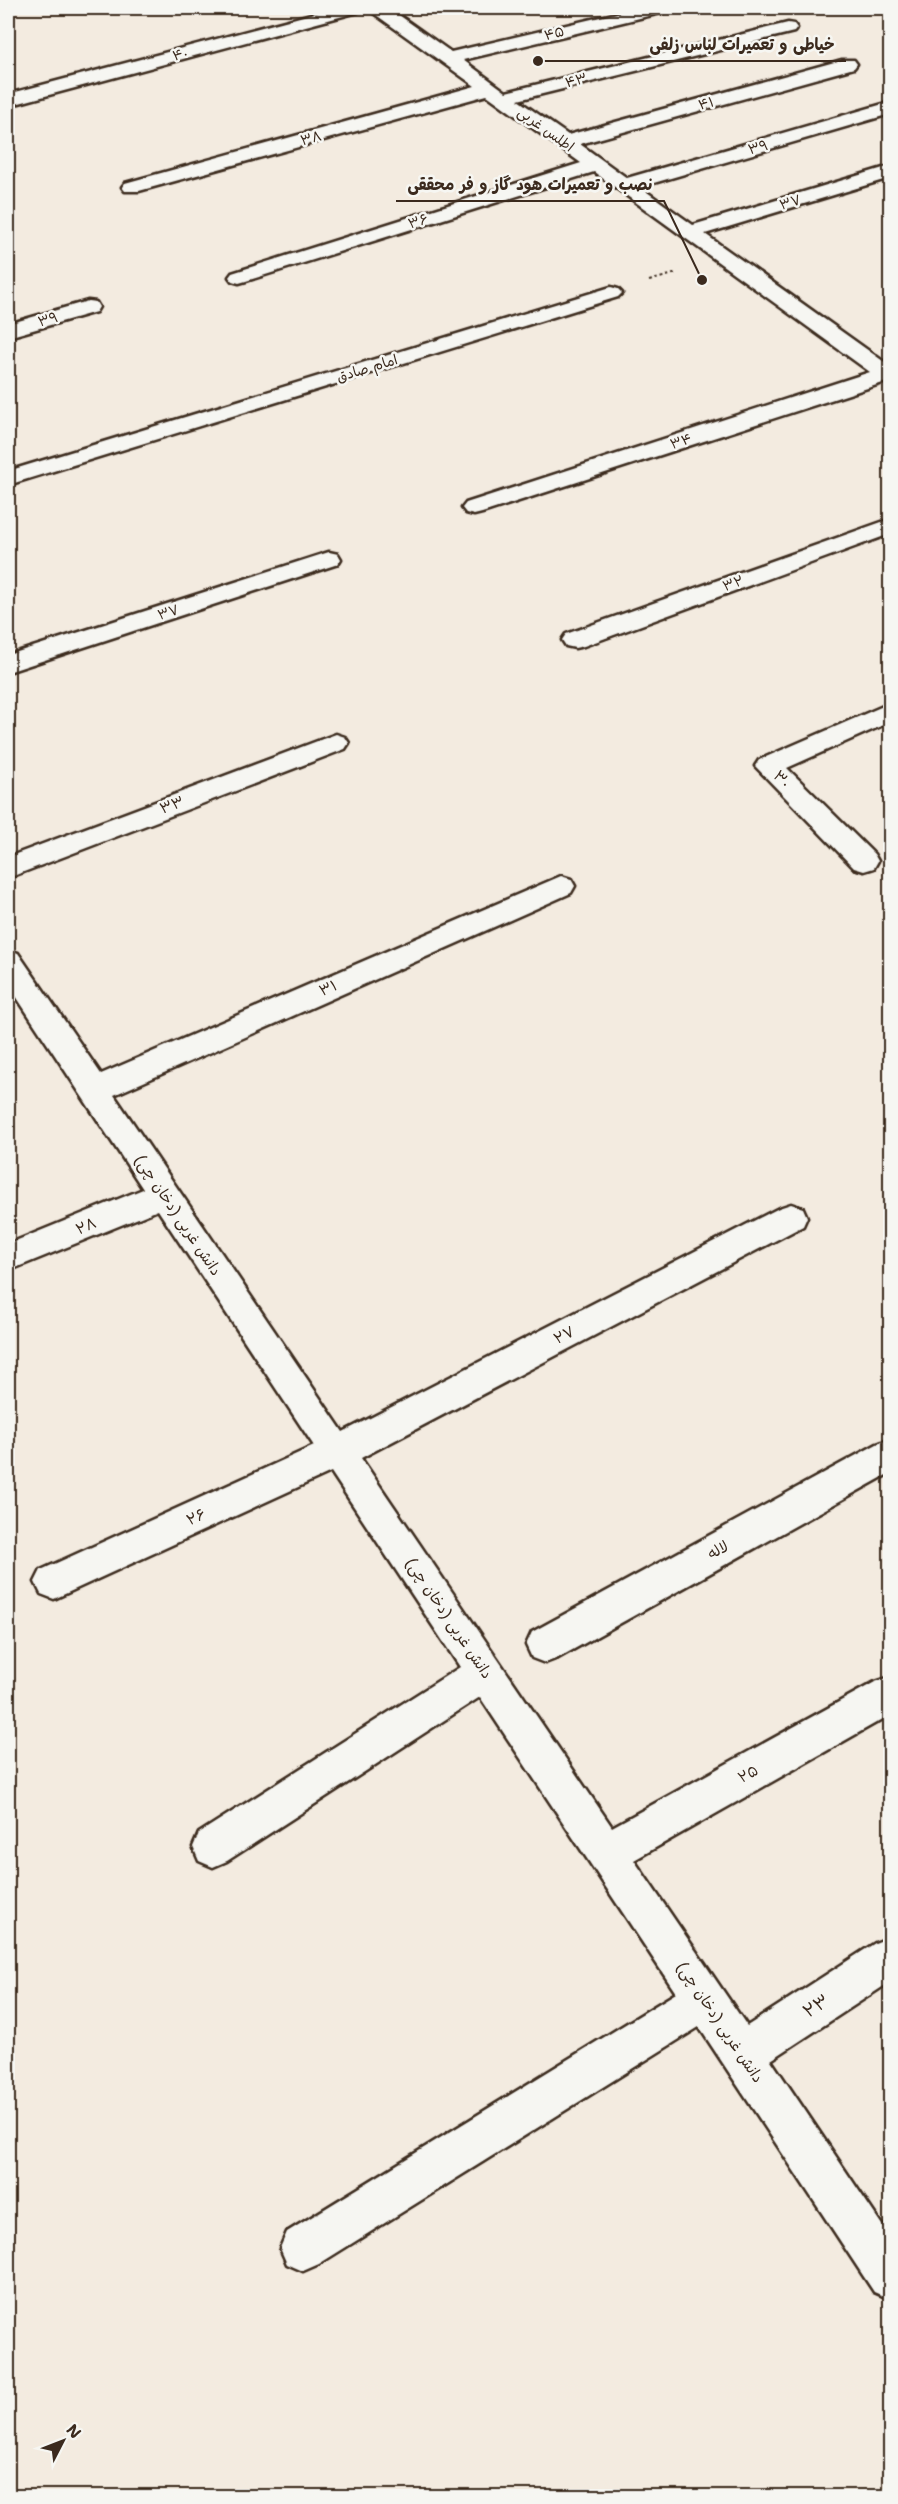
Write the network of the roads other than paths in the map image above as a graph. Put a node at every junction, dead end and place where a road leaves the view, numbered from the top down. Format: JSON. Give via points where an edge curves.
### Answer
{"nodes":[{"id":1,"x":352,"y":8,"type":"edge"},
{"id":2,"x":378,"y":8,"type":"edge"},
{"id":3,"x":658,"y":8,"type":"edge"},
{"id":4,"x":788,"y":28,"type":"dead end"},
{"id":5,"x":449,"y":58,"type":"junction"},
{"id":6,"x":848,"y":64,"type":"dead end"},
{"id":7,"x":497,"y":93,"type":"junction"},
{"id":8,"x":8,"y":100,"type":"edge"},
{"id":9,"x":891,"y":108,"type":"edge"},
{"id":10,"x":565,"y":142,"type":"junction"},
{"id":11,"x":596,"y":165,"type":"junction"},
{"id":12,"x":891,"y":172,"type":"edge"},
{"id":13,"x":625,"y":185,"type":"junction"},
{"id":14,"x":132,"y":187,"type":"dead end"},
{"id":15,"x":690,"y":232,"type":"junction"},
{"id":16,"x":239,"y":277,"type":"dead end"},
{"id":17,"x":611,"y":293,"type":"road end"},
{"id":18,"x":88,"y":307,"type":"dead end"},
{"id":19,"x":8,"y":332,"type":"edge"},
{"id":20,"x":890,"y":374,"type":"edge"},
{"id":21,"x":8,"y":478,"type":"edge"},
{"id":22,"x":474,"y":508,"type":"dead end"},
{"id":23,"x":891,"y":526,"type":"edge"},
{"id":24,"x":329,"y":559,"type":"dead end"},
{"id":25,"x":575,"y":640,"type":"dead end"},
{"id":26,"x":8,"y":664,"type":"edge"},
{"id":27,"x":891,"y":712,"type":"edge"},
{"id":28,"x":336,"y":743,"type":"dead end"},
{"id":29,"x":864,"y":861,"type":"dead end"},
{"id":30,"x":8,"y":868,"type":"edge"},
{"id":31,"x":561,"y":886,"type":"dead end"},
{"id":32,"x":8,"y":961,"type":"edge"},
{"id":33,"x":95,"y":1090,"type":"junction"},
{"id":34,"x":164,"y":1194,"type":"junction"},
{"id":35,"x":791,"y":1217,"type":"dead end"},
{"id":36,"x":8,"y":1258,"type":"edge"},
{"id":37,"x":338,"y":1452,"type":"junction"},
{"id":38,"x":891,"y":1455,"type":"edge"},
{"id":39,"x":54,"y":1582,"type":"dead end"},
{"id":40,"x":545,"y":1645,"type":"dead end"},
{"id":41,"x":485,"y":1672,"type":"junction"},
{"id":42,"x":889,"y":1695,"type":"dead end"},
{"id":43,"x":213,"y":1847,"type":"dead end"},
{"id":44,"x":606,"y":1853,"type":"junction"},
{"id":45,"x":891,"y":1958,"type":"edge"},
{"id":46,"x":705,"y":1999,"type":"junction"},
{"id":47,"x":742,"y":2054,"type":"junction"},
{"id":48,"x":303,"y":2248,"type":"dead end"},
{"id":49,"x":891,"y":2276,"type":"edge"}],
"edges":[{"from":1,"to":8,"type":"street","name":"۴۰"},
{"from":2,"to":5,"type":"street","name":"اطلس غربی"},
{"from":3,"to":5,"type":"street","name":"۴۵"},
{"from":4,"to":7,"type":"street","name":"۴۳"},
{"from":5,"to":7,"type":"street","name":"اطلس غربی"},
{"from":6,"to":10,"type":"street","name":"۴۱"},
{"from":7,"to":10,"type":"street","name":"اطلس غربی"},
{"from":7,"to":14,"type":"street","name":"۳۸"},
{"from":9,"to":13,"type":"street","name":"۳۹"},
{"from":10,"to":11,"type":"street","name":"اطلس غربی"},
{"from":11,"to":13,"type":"street","name":"اطلس غربی"},
{"from":11,"to":16,"type":"street","name":"۳۶"},
{"from":12,"to":15,"type":"street","name":"۳۷"},
{"from":13,"to":15,"type":"street","name":"اطلس غربی"},
{"from":15,"to":20,"type":"street","name":"اطلس غربی"},
{"from":17,"to":21,"type":"street","name":"امام صادق"},
{"from":18,"to":19,"type":"street","name":"۳۹"},
{"from":20,"to":22,"type":"street","name":"۳۴"},
{"from":23,"to":25,"type":"street","name":"۳۲"},
{"from":24,"to":26,"type":"street","name":"۳۷"},
{"from":27,"to":29,"type":"street","name":"۳۰","via":[[769,766]]},
{"from":28,"to":30,"type":"street","name":"۳۳"},
{"from":31,"to":33,"type":"street","name":"۳۱"},
{"from":32,"to":33,"type":"street","name":"دانش غربی (دخان چی)"},
{"from":33,"to":34,"type":"street","name":"دانش غربی (دخان چی)"},
{"from":34,"to":36,"type":"street","name":"۲۸"},
{"from":34,"to":37,"type":"street","name":"دانش غربی (دخان چی)"},
{"from":35,"to":37,"type":"street","name":"۲۷"},
{"from":37,"to":39,"type":"street","name":"۲۶"},
{"from":37,"to":41,"type":"street","name":"دانش غربی (دخان چی)"},
{"from":38,"to":40,"type":"street","name":"لاله"},
{"from":41,"to":43,"type":"street"},
{"from":41,"to":44,"type":"street","name":"دانش غربی (دخان چی)"},
{"from":42,"to":44,"type":"street","name":"۲۵"},
{"from":44,"to":46,"type":"street","name":"دانش غربی (دخان چی)"},
{"from":45,"to":47,"type":"street","name":"۲۳"},
{"from":46,"to":47,"type":"street","name":"دانش غربی (دخان چی)"},
{"from":46,"to":48,"type":"street"},
{"from":47,"to":49,"type":"street","name":"دانش غربی (دخان چی)"}]}
